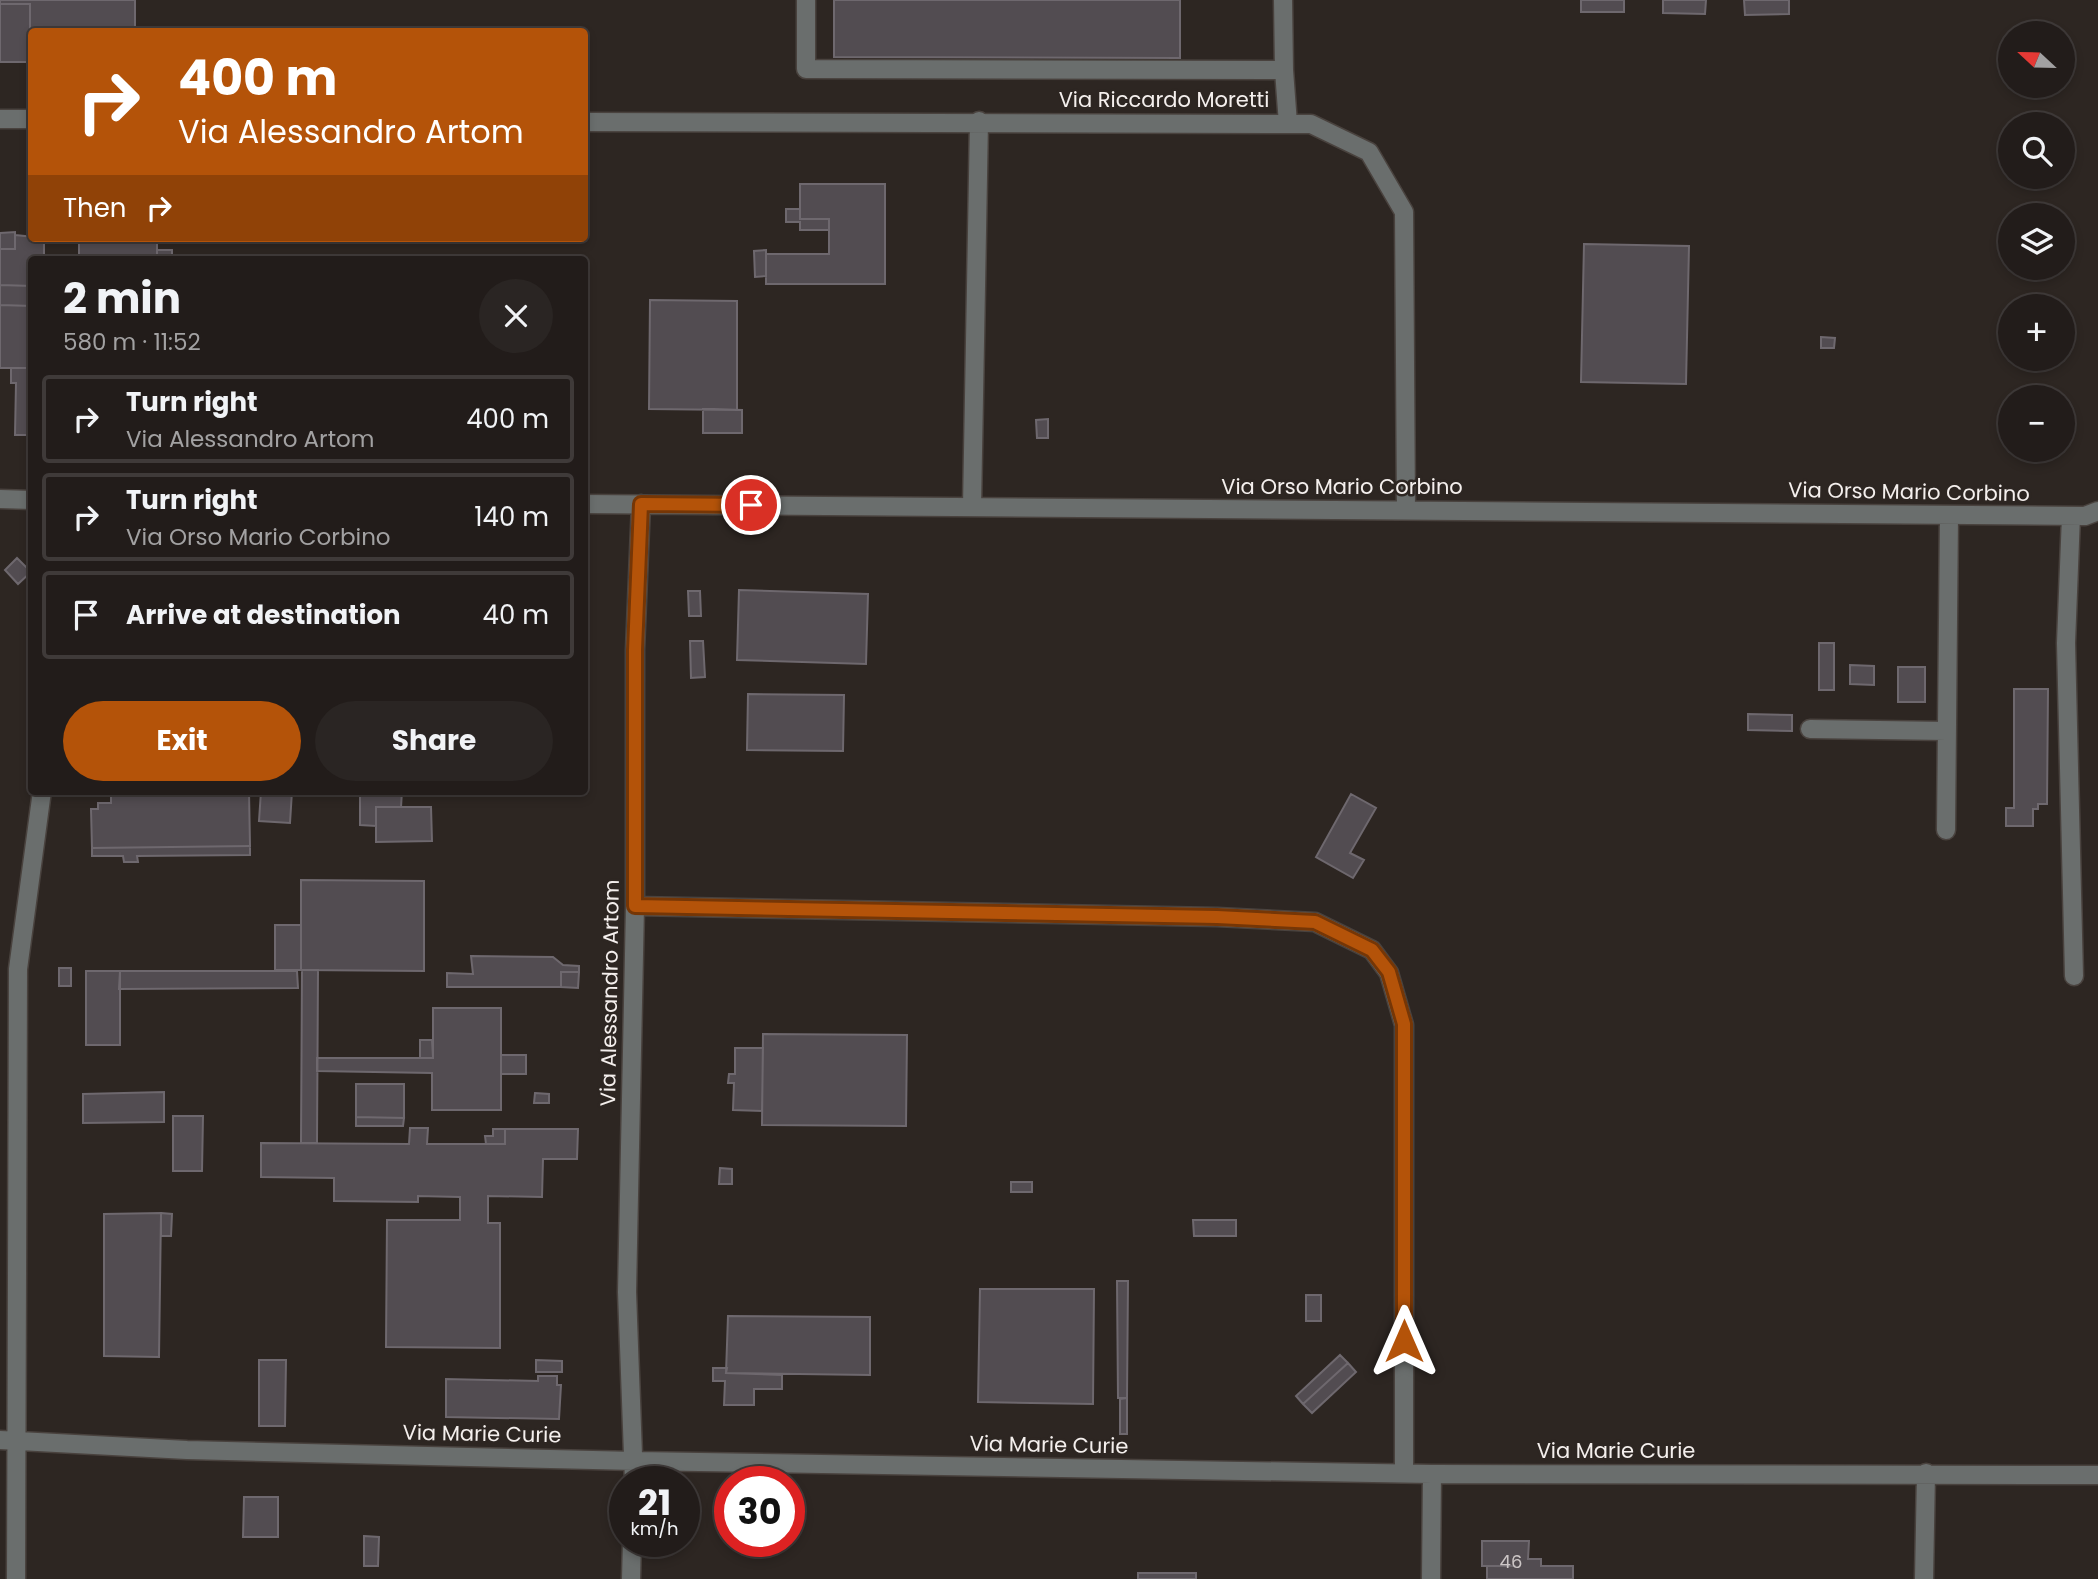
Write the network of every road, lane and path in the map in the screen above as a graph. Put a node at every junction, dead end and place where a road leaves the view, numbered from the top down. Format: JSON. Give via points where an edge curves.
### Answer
{"nodes":[{"id":1,"x":806,"y":0,"type":"edge"},
{"id":2,"x":1283,"y":0,"type":"edge"},
{"id":3,"x":1284,"y":70,"type":"junction"},
{"id":4,"x":0,"y":119,"type":"edge"},
{"id":5,"x":28,"y":119,"type":"edge"},
{"id":6,"x":979,"y":121,"type":"junction"},
{"id":7,"x":588,"y":122,"type":"edge"},
{"id":8,"x":1288,"y":124,"type":"junction"},
{"id":9,"x":0,"y":499,"type":"edge"},
{"id":10,"x":28,"y":500,"type":"edge"},
{"id":11,"x":588,"y":504,"type":"edge"},
{"id":12,"x":641,"y":504,"type":"junction"},
{"id":13,"x":972,"y":507,"type":"junction"},
{"id":14,"x":1406,"y":510,"type":"junction"},
{"id":15,"x":1949,"y":515,"type":"junction"},
{"id":16,"x":2088,"y":516,"type":"edge"},
{"id":17,"x":1810,"y":729,"type":"dead end"},
{"id":18,"x":1947,"y":731,"type":"junction"},
{"id":19,"x":41,"y":795,"type":"edge"},
{"id":20,"x":1946,"y":830,"type":"dead end"},
{"id":21,"x":635,"y":906,"type":"junction"},
{"id":22,"x":2074,"y":976,"type":"dead end"},
{"id":23,"x":9,"y":1440,"type":"edge"},
{"id":24,"x":635,"y":1461,"type":"junction"},
{"id":25,"x":635,"y":1466,"type":"edge"},
{"id":26,"x":1404,"y":1473,"type":"junction"},
{"id":27,"x":1926,"y":1473,"type":"junction"},
{"id":28,"x":1432,"y":1474,"type":"junction"},
{"id":29,"x":2098,"y":1475,"type":"edge"},
{"id":30,"x":632,"y":1557,"type":"edge"},
{"id":31,"x":16,"y":1579,"type":"edge"},
{"id":32,"x":631,"y":1579,"type":"edge"},
{"id":33,"x":1431,"y":1579,"type":"edge"},
{"id":34,"x":1924,"y":1579,"type":"edge"}],
"edges":[{"from":1,"to":3,"type":"street","via":[[806,69]]},
{"from":2,"to":3,"type":"street"},
{"from":3,"to":8,"type":"street"},
{"from":4,"to":5,"type":"street"},
{"from":6,"to":7,"type":"street","name":"Via Riccardo Moretti"},
{"from":6,"to":8,"type":"street","name":"Via Riccardo Moretti"},
{"from":6,"to":13,"type":"street"},
{"from":8,"to":14,"type":"street","name":"Via Riccardo Moretti","via":[[1311,124],[1369,152],[1404,212]]},
{"from":9,"to":10,"type":"street"},
{"from":11,"to":12,"type":"street","name":"Via Orso Mario Corbino"},
{"from":12,"to":13,"type":"street","name":"Via Orso Mario Corbino"},
{"from":12,"to":21,"type":"street","name":"Via Alessandro Artom","via":[[635,650]]},
{"from":13,"to":14,"type":"street","name":"Via Orso Mario Corbino"},
{"from":14,"to":15,"type":"street","name":"Via Orso Mario Corbino"},
{"from":15,"to":16,"type":"street","name":"Via Orso Mario Corbino"},
{"from":15,"to":18,"type":"street"},
{"from":16,"to":22,"type":"street","via":[[2066,643]]},
{"from":17,"to":18,"type":"street"},
{"from":18,"to":20,"type":"street"},
{"from":19,"to":23,"type":"street","via":[[18,968]]},
{"from":21,"to":24,"type":"street","name":"Via Alessandro Artom","via":[[627,1292]]},
{"from":21,"to":26,"type":"street","via":[[1315,922],[1372,950],[1389,972],[1404,1024]]},
{"from":23,"to":24,"type":"street","name":"Via Marie Curie","via":[[187,1450]]},
{"from":23,"to":31,"type":"street"},
{"from":24,"to":25,"type":"street","name":"Via Alessandro Artom"},
{"from":24,"to":26,"type":"street","name":"Via Marie Curie"},
{"from":26,"to":28,"type":"street","name":"Via Marie Curie"},
{"from":27,"to":28,"type":"street","name":"Via Marie Curie"},
{"from":27,"to":29,"type":"street","name":"Via Marie Curie"},
{"from":27,"to":34,"type":"street"},
{"from":28,"to":33,"type":"street"},
{"from":30,"to":32,"type":"street"}]}
